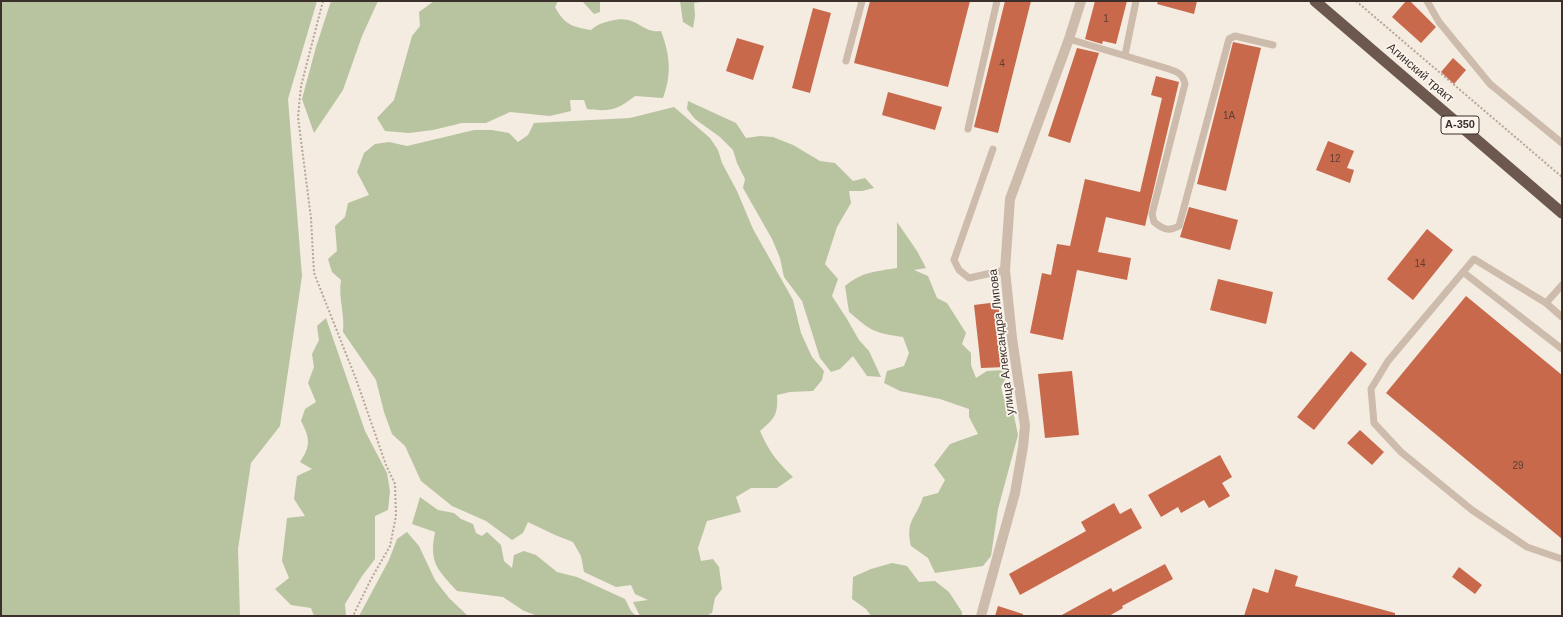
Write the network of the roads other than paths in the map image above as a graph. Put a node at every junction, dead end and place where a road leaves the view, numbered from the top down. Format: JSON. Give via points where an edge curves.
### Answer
{"nodes":[{"id":1,"x":862,"y":1,"type":"edge"},
{"id":2,"x":997,"y":1,"type":"edge"},
{"id":3,"x":1082,"y":1,"type":"edge"},
{"id":4,"x":1136,"y":1,"type":"edge"},
{"id":5,"x":1316,"y":1,"type":"edge"},
{"id":6,"x":1427,"y":1,"type":"edge"},
{"id":7,"x":1069,"y":40,"type":"junction"},
{"id":8,"x":1273,"y":45,"type":"dead end"},
{"id":9,"x":1125,"y":55,"type":"junction"},
{"id":10,"x":846,"y":61,"type":"dead end"},
{"id":11,"x":968,"y":129,"type":"dead end"},
{"id":12,"x":1562,"y":143,"type":"edge"},
{"id":13,"x":993,"y":149,"type":"dead end"},
{"id":14,"x":1562,"y":213,"type":"edge"},
{"id":15,"x":1005,"y":270,"type":"junction"},
{"id":16,"x":1463,"y":272,"type":"junction"},
{"id":17,"x":1562,"y":285,"type":"edge"},
{"id":18,"x":1546,"y":303,"type":"junction"},
{"id":19,"x":1562,"y":317,"type":"edge"},
{"id":20,"x":1562,"y":349,"type":"edge"},
{"id":21,"x":1562,"y":559,"type":"edge"},
{"id":22,"x":981,"y":616,"type":"edge"}],
"edges":[{"from":1,"to":10,"type":"lane"},
{"from":2,"to":11,"type":"lane"},
{"from":3,"to":7,"type":"street","name":"улица Александра Липова"},
{"from":4,"to":9,"type":"lane"},
{"from":5,"to":14,"type":"highway","name":"Агинский тракт","number":"А-350"},
{"from":6,"to":12,"type":"lane","via":[[1439,22],[1490,84]]},
{"from":7,"to":9,"type":"lane"},
{"from":7,"to":15,"type":"street","name":"улица Александра Липова","via":[[1010,199]]},
{"from":8,"to":9,"type":"lane","via":[[1235,36],[1229,38],[1178,226],[1172,230],[1163,229],[1154,222],[1152,214],[1185,84],[1180,73]]},
{"from":13,"to":15,"type":"lane","via":[[954,260],[959,270],[969,278]]},
{"from":15,"to":22,"type":"street","name":"улица Александра Липова","via":[[1025,426],[1015,493]]},
{"from":16,"to":18,"type":"lane","via":[[1474,259]]},
{"from":16,"to":20,"type":"lane"},
{"from":16,"to":21,"type":"lane","via":[[1388,361],[1371,389],[1374,423],[1401,452],[1472,510],[1527,547]]},
{"from":17,"to":18,"type":"lane"},
{"from":18,"to":19,"type":"lane"}]}
